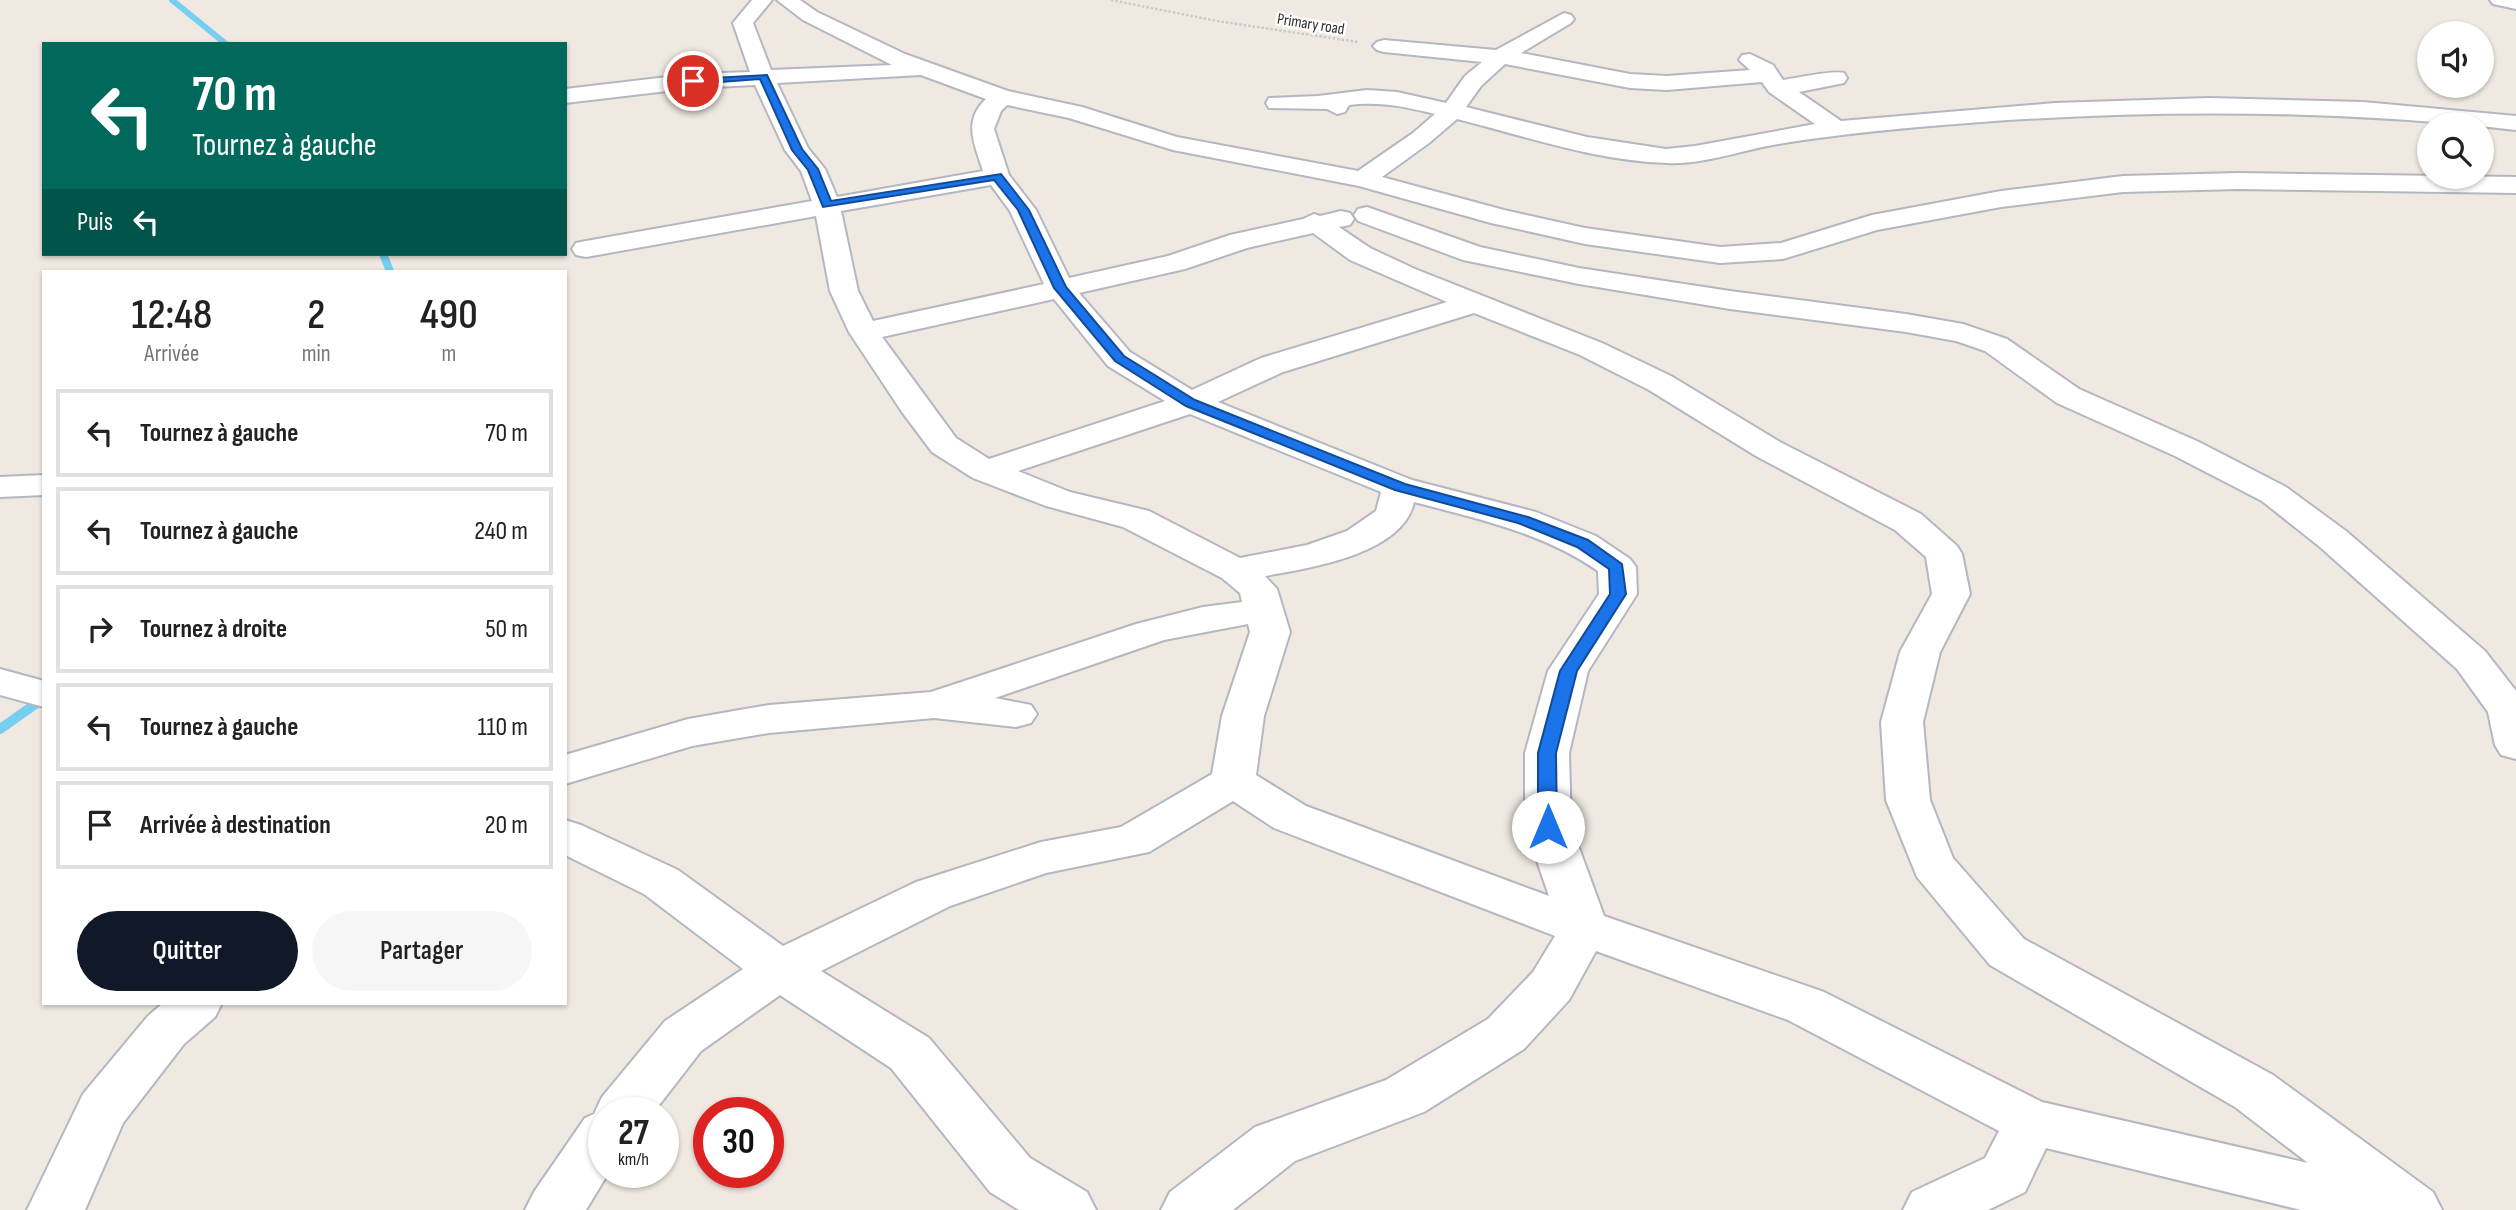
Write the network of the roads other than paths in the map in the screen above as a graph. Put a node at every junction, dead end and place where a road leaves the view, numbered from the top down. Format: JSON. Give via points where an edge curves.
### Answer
{"nodes":[{"id":1,"x":762,"y":0,"type":"edge"},
{"id":2,"x":787,"y":0,"type":"edge"},
{"id":3,"x":2500,"y":0,"type":"edge"},
{"id":4,"x":2516,"y":3,"type":"edge"},
{"id":5,"x":1564,"y":19,"type":"dead end"},
{"id":6,"x":1384,"y":46,"type":"road end"},
{"id":7,"x":1500,"y":57,"type":"junction"},
{"id":8,"x":1746,"y":59,"type":"dead end"},
{"id":9,"x":1404,"y":61,"type":"dead end"},
{"id":10,"x":923,"y":69,"type":"junction"},
{"id":11,"x":763,"y":76,"type":"junction"},
{"id":12,"x":1457,"y":77,"type":"junction"},
{"id":13,"x":1836,"y":78,"type":"dead end"},
{"id":14,"x":1773,"y":81,"type":"junction"},
{"id":15,"x":567,"y":96,"type":"edge"},
{"id":16,"x":1002,"y":97,"type":"junction"},
{"id":17,"x":1277,"y":103,"type":"dead end"},
{"id":18,"x":1452,"y":111,"type":"junction"},
{"id":19,"x":2516,"y":123,"type":"edge"},
{"id":20,"x":1835,"y":128,"type":"junction"},
{"id":21,"x":997,"y":176,"type":"junction"},
{"id":22,"x":1362,"y":179,"type":"junction"},
{"id":23,"x":2516,"y":185,"type":"edge"},
{"id":24,"x":827,"y":205,"type":"junction"},
{"id":25,"x":1367,"y":215,"type":"junction"},
{"id":26,"x":1500,"y":217,"type":"junction"},
{"id":27,"x":1314,"y":222,"type":"junction"},
{"id":28,"x":1585,"y":236,"type":"junction"},
{"id":29,"x":586,"y":249,"type":"dead end"},
{"id":30,"x":1579,"y":276,"type":"junction"},
{"id":31,"x":1060,"y":288,"type":"junction"},
{"id":32,"x":1475,"y":303,"type":"junction"},
{"id":33,"x":864,"y":332,"type":"junction"},
{"id":34,"x":1191,"y":403,"type":"junction"},
{"id":35,"x":985,"y":471,"type":"junction"},
{"id":36,"x":42,"y":485,"type":"edge"},
{"id":37,"x":0,"y":487,"type":"edge"},
{"id":38,"x":1400,"y":487,"type":"junction"},
{"id":39,"x":1235,"y":570,"type":"junction"},
{"id":40,"x":1264,"y":610,"type":"junction"},
{"id":41,"x":0,"y":682,"type":"edge"},
{"id":42,"x":42,"y":693,"type":"edge"},
{"id":43,"x":934,"y":705,"type":"junction"},
{"id":44,"x":1016,"y":714,"type":"dead end"},
{"id":45,"x":2516,"y":745,"type":"edge"},
{"id":46,"x":567,"y":768,"type":"edge"},
{"id":47,"x":1233,"y":781,"type":"junction"},
{"id":48,"x":567,"y":837,"type":"edge"},
{"id":49,"x":1584,"y":928,"type":"junction"},
{"id":50,"x":779,"y":970,"type":"junction"},
{"id":51,"x":195,"y":1005,"type":"edge"},
{"id":52,"x":634,"y":1097,"type":"edge"},
{"id":53,"x":2031,"y":1122,"type":"junction"},
{"id":54,"x":588,"y":1158,"type":"edge"},
{"id":55,"x":56,"y":1210,"type":"edge"},
{"id":56,"x":554,"y":1210,"type":"edge"},
{"id":57,"x":1067,"y":1210,"type":"edge"},
{"id":58,"x":1190,"y":1210,"type":"edge"},
{"id":59,"x":1932,"y":1210,"type":"edge"},
{"id":60,"x":2407,"y":1210,"type":"edge"},
{"id":61,"x":2413,"y":1210,"type":"edge"}],
"edges":[{"from":1,"to":11,"type":"street","via":[[743,23]]},
{"from":2,"to":10,"type":"street","via":[[810,16]]},
{"from":3,"to":4,"type":"street"},
{"from":5,"to":7,"type":"street"},
{"from":6,"to":7,"type":"street"},
{"from":7,"to":12,"type":"street"},
{"from":7,"to":14,"type":"street","via":[[1630,81]]},
{"from":8,"to":14,"type":"street"},
{"from":9,"to":12,"type":"street"},
{"from":10,"to":11,"type":"street"},
{"from":10,"to":16,"type":"street"},
{"from":11,"to":15,"type":"street"},
{"from":11,"to":24,"type":"street"},
{"from":12,"to":18,"type":"street"},
{"from":13,"to":14,"type":"street","via":[[1812,84]]},
{"from":14,"to":20,"type":"street"},
{"from":16,"to":21,"type":"street","via":[[989,108],[982,129]]},
{"from":16,"to":22,"type":"street","via":[[1074,112],[1173,143]]},
{"from":17,"to":18,"type":"street","via":[[1337,104],[1359,96]]},
{"from":18,"to":20,"type":"street","via":[[1621,151],[1668,156]]},
{"from":18,"to":22,"type":"street"},
{"from":19,"to":20,"type":"street","via":[[2289,105],[2006,112]]},
{"from":21,"to":24,"type":"street"},
{"from":21,"to":31,"type":"street","via":[[1023,210]]},
{"from":22,"to":26,"type":"street"},
{"from":23,"to":28,"type":"street","via":[[2123,184],[2001,199],[1872,223],[1783,251],[1732,254]]},
{"from":24,"to":29,"type":"street"},
{"from":24,"to":33,"type":"street","via":[[844,291]]},
{"from":25,"to":26,"type":"street","via":[[1432,212]]},
{"from":25,"to":27,"type":"street"},
{"from":25,"to":30,"type":"street","via":[[1473,254]]},
{"from":26,"to":28,"type":"street"},
{"from":27,"to":31,"type":"street","via":[[1240,240],[1175,263]]},
{"from":27,"to":32,"type":"street","via":[[1360,254]]},
{"from":28,"to":30,"type":"street"},
{"from":30,"to":45,"type":"street","via":[[1906,323],[1963,333],[1996,345],[2068,396],[2188,449],[2274,494],[2333,539],[2471,660],[2509,710]]},
{"from":31,"to":33,"type":"street"},
{"from":31,"to":34,"type":"street","via":[[1119,359]]},
{"from":32,"to":34,"type":"street","via":[[1272,365]]},
{"from":32,"to":61,"type":"street","via":[[1591,349],[1660,383],[1768,449],[1908,522],[1944,554],[1951,594],[1920,652],[1902,722],[1908,800],[1933,865],[2007,952],[2254,1091]]},
{"from":33,"to":35,"type":"street","via":[[944,445]]},
{"from":34,"to":35,"type":"street"},
{"from":34,"to":38,"type":"street"},
{"from":35,"to":39,"type":"street","via":[[1058,499],[1136,519]]},
{"from":36,"to":37,"type":"street"},
{"from":38,"to":39,"type":"street","via":[[1393,516],[1369,535],[1295,559]]},
{"from":38,"to":49,"type":"street","via":[[1523,520],[1583,544],[1617,567],[1618,594],[1568,671],[1547,753],[1548,827]]},
{"from":39,"to":40,"type":"street","via":[[1258,589]]},
{"from":40,"to":43,"type":"street","via":[[1150,632]]},
{"from":40,"to":47,"type":"street","via":[[1270,632],[1243,716]]},
{"from":41,"to":42,"type":"street"},
{"from":43,"to":44,"type":"street"},
{"from":43,"to":46,"type":"street","via":[[742,723],[688,733]]},
{"from":47,"to":49,"type":"street","via":[[1290,817]]},
{"from":47,"to":50,"type":"street","via":[[1133,841],[1041,858],[933,894]]},
{"from":48,"to":50,"type":"street","via":[[661,882]]},
{"from":49,"to":53,"type":"street","via":[[1806,1006]]},
{"from":49,"to":58,"type":"street","via":[[1551,986],[1506,1034],[1405,1096],[1275,1144]]},
{"from":50,"to":52,"type":"street","via":[[683,1036]]},
{"from":50,"to":57,"type":"street","via":[[910,1053],[1010,1175]]},
{"from":51,"to":55,"type":"street","via":[[166,1030],[102,1110]]},
{"from":53,"to":59,"type":"street","via":[[2005,1175]]},
{"from":53,"to":60,"type":"street"},
{"from":54,"to":56,"type":"street"}]}
